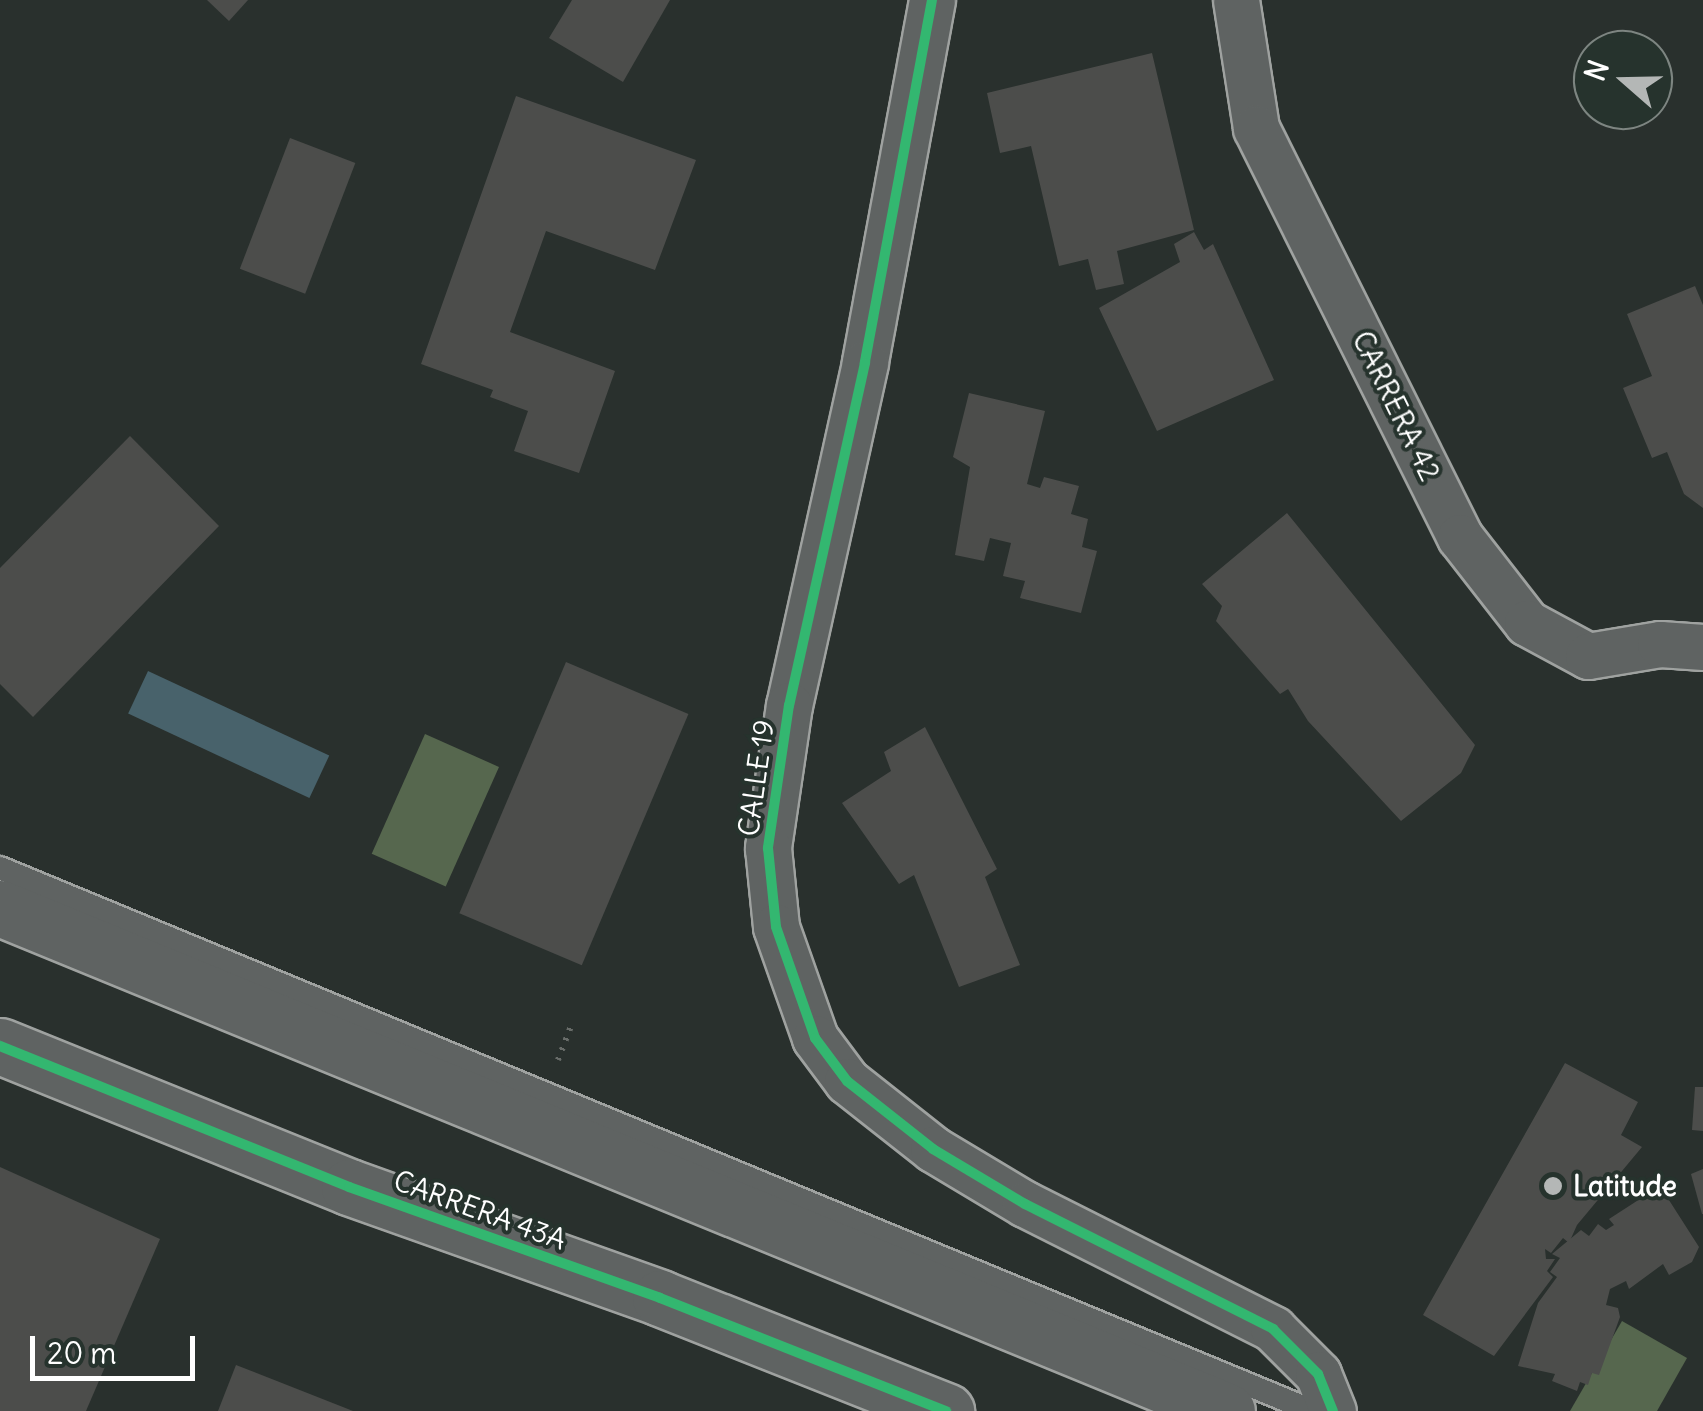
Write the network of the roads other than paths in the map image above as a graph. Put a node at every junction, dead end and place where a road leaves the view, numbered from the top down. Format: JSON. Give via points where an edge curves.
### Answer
{"nodes":[{"id":1,"x":932,"y":0,"type":"edge"},
{"id":2,"x":1236,"y":0,"type":"edge"},
{"id":3,"x":1703,"y":647,"type":"edge"},
{"id":4,"x":0,"y":868,"type":"edge"},
{"id":5,"x":0,"y":908,"type":"edge"},
{"id":6,"x":0,"y":1046,"type":"edge"},
{"id":7,"x":946,"y":1411,"type":"edge"},
{"id":8,"x":1227,"y":1411,"type":"edge"},
{"id":9,"x":1312,"y":1411,"type":"edge"},
{"id":10,"x":1333,"y":1411,"type":"edge"}],
"edges":[{"from":1,"to":10,"type":"street","name":"CALLE 19","via":[[865,363],[789,705],[768,848],[782,946],[814,1038],[847,1081],[933,1149],[1025,1204],[1273,1329],[1318,1374]]},
{"from":2,"to":3,"type":"street","name":"CARRERA 42","via":[[1256,128],[1460,537],[1526,624],[1588,656],[1660,644]]},
{"from":4,"to":9,"type":"lane"},
{"from":5,"to":8,"type":"main road"},
{"from":6,"to":7,"type":"main road","name":"CARRERA 43A","via":[[349,1188],[660,1298]]}]}
